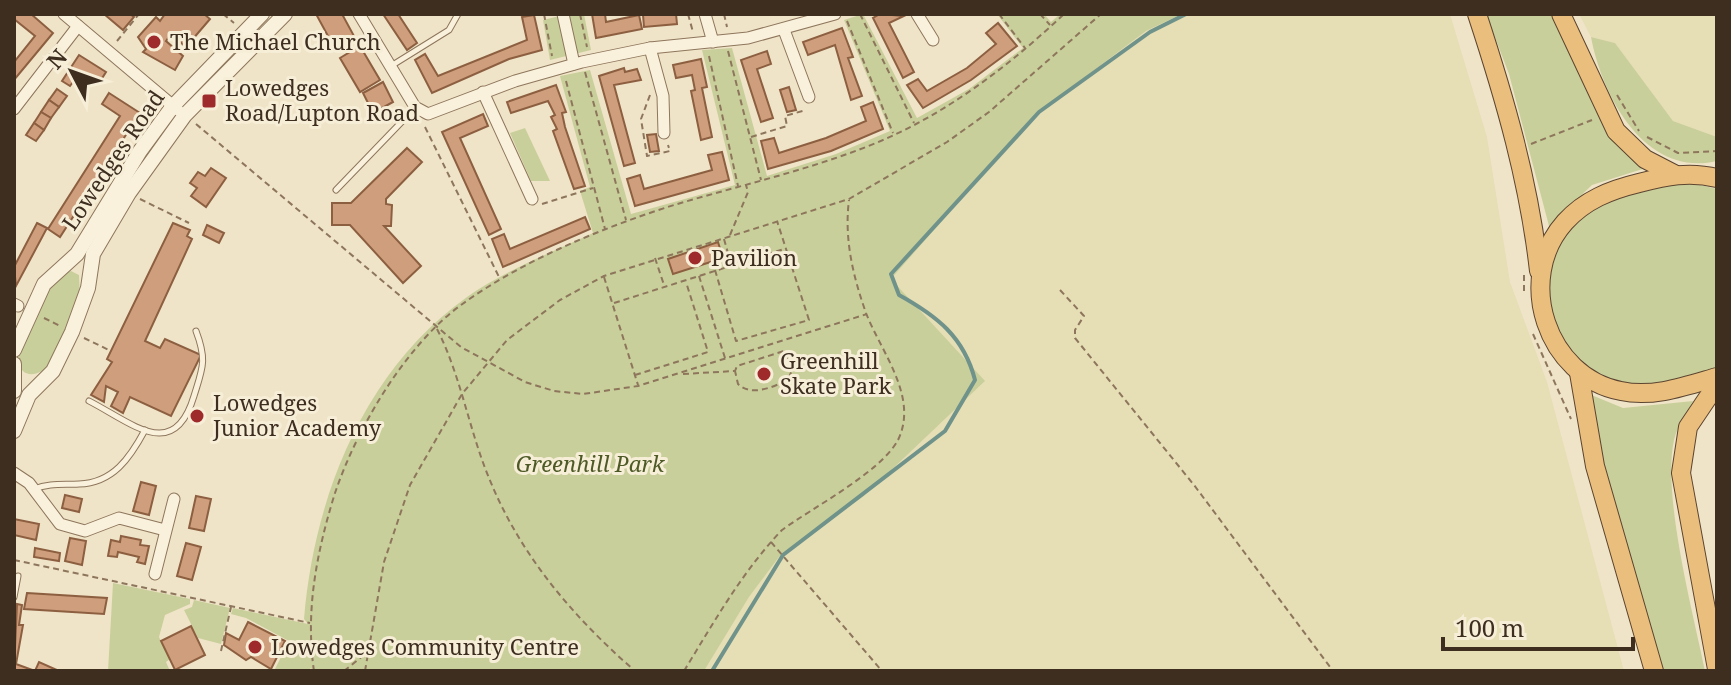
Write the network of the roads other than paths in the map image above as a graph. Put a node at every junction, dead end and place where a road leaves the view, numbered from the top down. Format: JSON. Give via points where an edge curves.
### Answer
{"nodes":[{"id":1,"x":64,"y":14,"type":"edge"},
{"id":2,"x":262,"y":14,"type":"edge"},
{"id":3,"x":285,"y":14,"type":"edge"},
{"id":4,"x":359,"y":14,"type":"edge"},
{"id":5,"x":458,"y":14,"type":"edge"},
{"id":6,"x":563,"y":14,"type":"edge"},
{"id":7,"x":705,"y":14,"type":"edge"},
{"id":8,"x":835,"y":14,"type":"edge"},
{"id":9,"x":917,"y":14,"type":"edge"},
{"id":10,"x":1477,"y":14,"type":"edge"},
{"id":11,"x":1561,"y":14,"type":"edge"},
{"id":12,"x":78,"y":26,"type":"junction"},
{"id":13,"x":784,"y":30,"type":"junction"},
{"id":14,"x":933,"y":40,"type":"dead end"},
{"id":15,"x":710,"y":42,"type":"junction"},
{"id":16,"x":650,"y":48,"type":"junction"},
{"id":17,"x":573,"y":65,"type":"junction"},
{"id":18,"x":391,"y":67,"type":"junction"},
{"id":19,"x":483,"y":92,"type":"junction"},
{"id":20,"x":809,"y":97,"type":"road end"},
{"id":21,"x":415,"y":107,"type":"junction"},
{"id":22,"x":14,"y":109,"type":"edge"},
{"id":23,"x":179,"y":110,"type":"junction"},
{"id":24,"x":664,"y":133,"type":"dead end"},
{"id":25,"x":1674,"y":174,"type":"junction"},
{"id":26,"x":1717,"y":178,"type":"edge"},
{"id":27,"x":336,"y":190,"type":"dead end"},
{"id":28,"x":532,"y":199,"type":"road end"},
{"id":29,"x":68,"y":262,"type":"junction"},
{"id":30,"x":89,"y":274,"type":"junction"},
{"id":31,"x":1540,"y":278,"type":"junction"},
{"id":32,"x":196,"y":331,"type":"dead end"},
{"id":33,"x":14,"y":350,"type":"edge"},
{"id":34,"x":14,"y":364,"type":"edge"},
{"id":35,"x":1579,"y":373,"type":"junction"},
{"id":36,"x":1717,"y":377,"type":"edge"},
{"id":37,"x":1717,"y":384,"type":"edge"},
{"id":38,"x":15,"y":386,"type":"edge"},
{"id":39,"x":37,"y":386,"type":"junction"},
{"id":40,"x":89,"y":401,"type":"dead end"},
{"id":41,"x":145,"y":430,"type":"junction"},
{"id":42,"x":14,"y":431,"type":"edge"},
{"id":43,"x":14,"y":473,"type":"edge"},
{"id":44,"x":33,"y":489,"type":"junction"},
{"id":45,"x":174,"y":499,"type":"dead end"},
{"id":46,"x":165,"y":530,"type":"junction"},
{"id":47,"x":155,"y":574,"type":"dead end"},
{"id":48,"x":18,"y":576,"type":"dead end"},
{"id":49,"x":14,"y":597,"type":"edge"},
{"id":50,"x":1717,"y":669,"type":"edge"},
{"id":51,"x":1654,"y":671,"type":"edge"}],
"edges":[{"from":1,"to":12,"type":"street"},
{"from":2,"to":23,"type":"street","name":"Lowedges Road"},
{"from":3,"to":23,"type":"street","name":"Lowedges Road"},
{"from":4,"to":18,"type":"street"},
{"from":5,"to":18,"type":"lane","via":[[449,30]]},
{"from":6,"to":17,"type":"street"},
{"from":7,"to":15,"type":"street"},
{"from":8,"to":13,"type":"street"},
{"from":9,"to":14,"type":"street"},
{"from":10,"to":31,"type":"highway","via":[[1519,148]]},
{"from":11,"to":25,"type":"highway","via":[[1616,131],[1645,159]]},
{"from":12,"to":22,"type":"street"},
{"from":12,"to":23,"type":"street"},
{"from":13,"to":15,"type":"street"},
{"from":13,"to":20,"type":"street"},
{"from":15,"to":16,"type":"street"},
{"from":16,"to":17,"type":"street"},
{"from":16,"to":24,"type":"street","via":[[663,96]]},
{"from":17,"to":19,"type":"street"},
{"from":18,"to":21,"type":"street"},
{"from":19,"to":21,"type":"street","via":[[437,113]]},
{"from":19,"to":28,"type":"street"},
{"from":21,"to":27,"type":"lane"},
{"from":23,"to":29,"type":"street","name":"Lowedges Road"},
{"from":23,"to":30,"type":"street","name":"Lowedges Road","via":[[93,254]]},
{"from":25,"to":26,"type":"highway"},
{"from":25,"to":31,"type":"highway","via":[[1592,199],[1563,225]]},
{"from":29,"to":30,"type":"street","name":"Lowedges Road"},
{"from":29,"to":33,"type":"street","name":"Lowedges Road","via":[[44,284]]},
{"from":30,"to":39,"type":"street","name":"Lowedges Road","via":[[72,332],[53,371]]},
{"from":31,"to":35,"type":"highway","via":[[1544,320]]},
{"from":32,"to":41,"type":"lane","via":[[205,359],[187,419],[170,434]]},
{"from":34,"to":38,"type":"street"},
{"from":35,"to":36,"type":"highway","via":[[1621,391],[1650,393]]},
{"from":35,"to":51,"type":"highway","via":[[1595,466]]},
{"from":37,"to":50,"type":"highway","via":[[1688,427],[1681,473]]},
{"from":38,"to":39,"type":"street"},
{"from":39,"to":42,"type":"street","name":"Lowedges Road"},
{"from":40,"to":41,"type":"lane"},
{"from":41,"to":44,"type":"lane","via":[[134,451],[108,477]]},
{"from":43,"to":44,"type":"street"},
{"from":44,"to":46,"type":"street","via":[[60,524],[85,531],[119,518]]},
{"from":45,"to":46,"type":"street"},
{"from":46,"to":47,"type":"street"},
{"from":48,"to":49,"type":"lane"}]}
